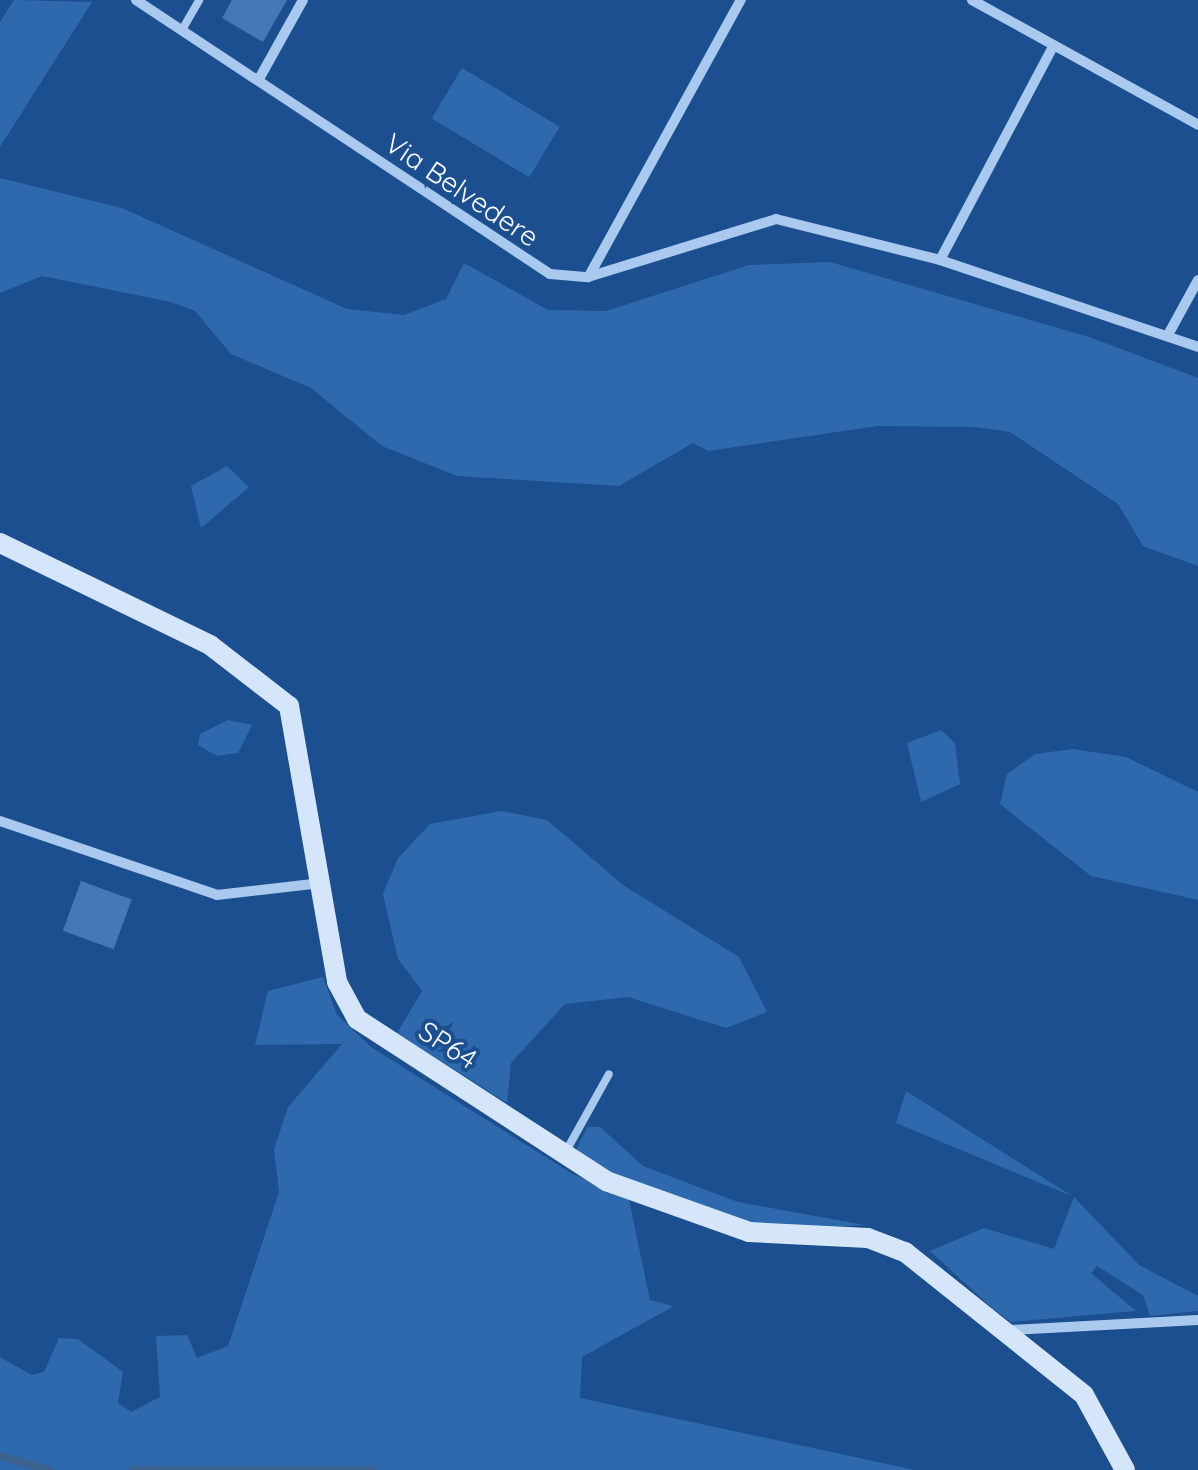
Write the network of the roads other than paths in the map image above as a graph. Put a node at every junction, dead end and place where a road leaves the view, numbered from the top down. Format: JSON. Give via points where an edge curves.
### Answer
{"nodes":[{"id":1,"x":136,"y":0,"type":"edge"},
{"id":2,"x":199,"y":0,"type":"edge"},
{"id":3,"x":303,"y":0,"type":"edge"},
{"id":4,"x":741,"y":0,"type":"edge"},
{"id":5,"x":972,"y":0,"type":"edge"},
{"id":6,"x":182,"y":30,"type":"junction"},
{"id":7,"x":1054,"y":47,"type":"junction"},
{"id":8,"x":260,"y":79,"type":"junction"},
{"id":9,"x":1198,"y":125,"type":"edge"},
{"id":10,"x":940,"y":260,"type":"junction"},
{"id":11,"x":588,"y":276,"type":"junction"},
{"id":12,"x":1198,"y":280,"type":"edge"},
{"id":13,"x":1169,"y":333,"type":"junction"},
{"id":14,"x":1198,"y":346,"type":"edge"},
{"id":15,"x":0,"y":544,"type":"edge"},
{"id":16,"x":0,"y":821,"type":"edge"},
{"id":17,"x":322,"y":882,"type":"junction"},
{"id":18,"x":609,"y":1074,"type":"dead end"},
{"id":19,"x":565,"y":1154,"type":"junction"},
{"id":20,"x":1198,"y":1320,"type":"edge"},
{"id":21,"x":1011,"y":1330,"type":"junction"},
{"id":22,"x":1125,"y":1470,"type":"edge"}],
"edges":[{"from":1,"to":6,"type":"street","name":"Via Belvedere"},
{"from":2,"to":6,"type":"lane"},
{"from":3,"to":8,"type":"street"},
{"from":4,"to":11,"type":"street"},
{"from":5,"to":7,"type":"street"},
{"from":6,"to":8,"type":"street","name":"Via Belvedere"},
{"from":7,"to":9,"type":"street"},
{"from":7,"to":10,"type":"street"},
{"from":8,"to":11,"type":"street","name":"Via Belvedere","via":[[508,252],[550,274]]},
{"from":10,"to":11,"type":"street","name":"Via Belvedere","via":[[776,219]]},
{"from":10,"to":13,"type":"street","name":"Via Belvedere"},
{"from":12,"to":13,"type":"street"},
{"from":13,"to":14,"type":"street","name":"Via Belvedere"},
{"from":15,"to":17,"type":"street","name":"SP64","via":[[210,645],[289,706]]},
{"from":16,"to":17,"type":"street","via":[[217,895]]},
{"from":17,"to":19,"type":"street","name":"SP64","via":[[337,982],[356,1019]]},
{"from":18,"to":19,"type":"lane"},
{"from":19,"to":21,"type":"street","name":"SP64","via":[[703,1219],[749,1232],[868,1238],[905,1252]]},
{"from":20,"to":21,"type":"street"},
{"from":21,"to":22,"type":"street","name":"SP64","via":[[1084,1395]]}]}
